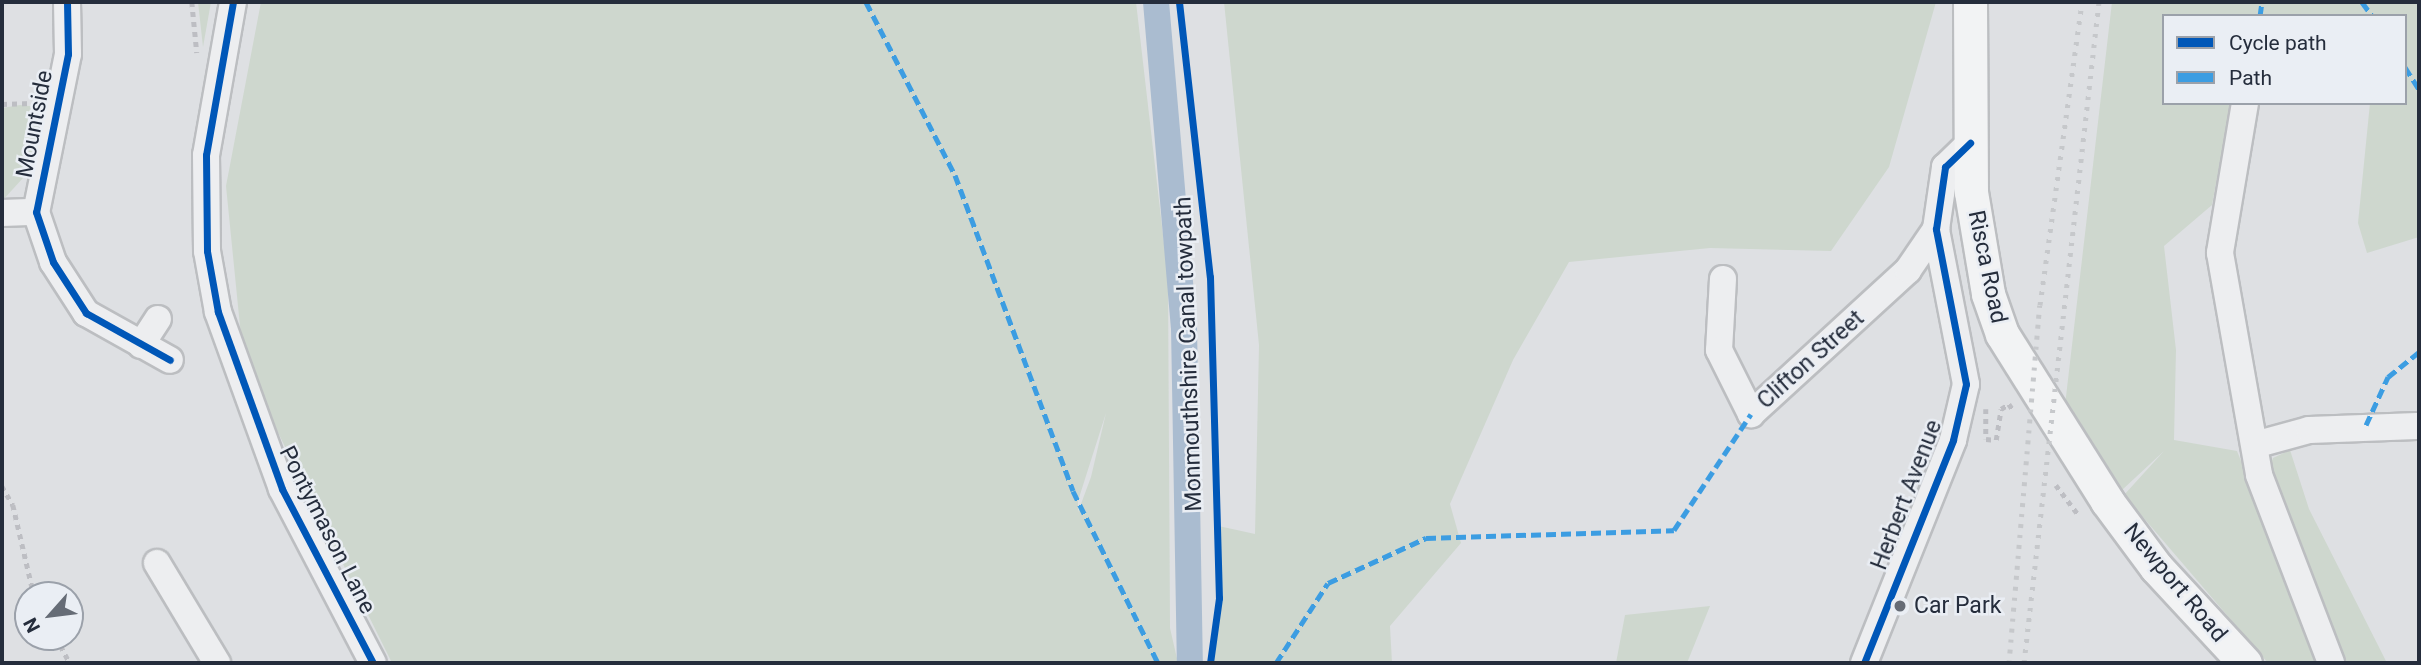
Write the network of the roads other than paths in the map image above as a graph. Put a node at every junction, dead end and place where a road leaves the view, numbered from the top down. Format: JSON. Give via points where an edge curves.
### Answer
{"nodes":[{"id":1,"x":67,"y":2,"type":"edge"},
{"id":2,"x":233,"y":2,"type":"edge"},
{"id":3,"x":1970,"y":2,"type":"edge"},
{"id":4,"x":2245,"y":105,"type":"edge"},
{"id":5,"x":1970,"y":143,"type":"junction"},
{"id":6,"x":36,"y":212,"type":"junction"},
{"id":7,"x":2,"y":213,"type":"edge"},
{"id":8,"x":1936,"y":229,"type":"junction"},
{"id":9,"x":1723,"y":279,"type":"dead end"},
{"id":10,"x":158,"y":319,"type":"dead end"},
{"id":11,"x":141,"y":345,"type":"junction"},
{"id":12,"x":170,"y":360,"type":"dead end"},
{"id":13,"x":2419,"y":426,"type":"edge"},
{"id":14,"x":2258,"y":444,"type":"junction"},
{"id":15,"x":2107,"y":502,"type":"joint"},
{"id":16,"x":158,"y":563,"type":"dead end"},
{"id":17,"x":217,"y":663,"type":"edge"},
{"id":18,"x":373,"y":663,"type":"edge"},
{"id":19,"x":1864,"y":663,"type":"edge"},
{"id":20,"x":2245,"y":663,"type":"edge"},
{"id":21,"x":2331,"y":663,"type":"edge"}],
"edges":[{"from":1,"to":6,"type":"street","name":"Mountside","via":[[68,54]]},
{"from":2,"to":18,"type":"street","name":"Pontymason Lane","via":[[206,155],[207,251],[218,312],[282,489]]},
{"from":3,"to":5,"type":"main road","name":"Risca Road"},
{"from":4,"to":14,"type":"street","via":[[2220,253]]},
{"from":5,"to":8,"type":"street","name":"Herbert Avenue","via":[[1945,167]]},
{"from":5,"to":15,"type":"main road","name":"Risca Road","via":[[1978,246],[2002,334]]},
{"from":6,"to":7,"type":"street","name":"Mountside"},
{"from":6,"to":11,"type":"street","name":"Mountside","via":[[53,262],[86,313]]},
{"from":8,"to":9,"type":"street","name":"Clifton Street","via":[[1898,279],[1751,414],[1720,350]]},
{"from":8,"to":19,"type":"street","name":"Herbert Avenue","via":[[1965,384],[1953,439]]},
{"from":10,"to":11,"type":"street"},
{"from":11,"to":12,"type":"street","name":"Mountside"},
{"from":13,"to":14,"type":"street","via":[[2309,430]]},
{"from":14,"to":21,"type":"street","via":[[2259,475]]},
{"from":15,"to":20,"type":"main road","name":"Newport Road","via":[[2156,567]]},
{"from":16,"to":17,"type":"street"}]}
